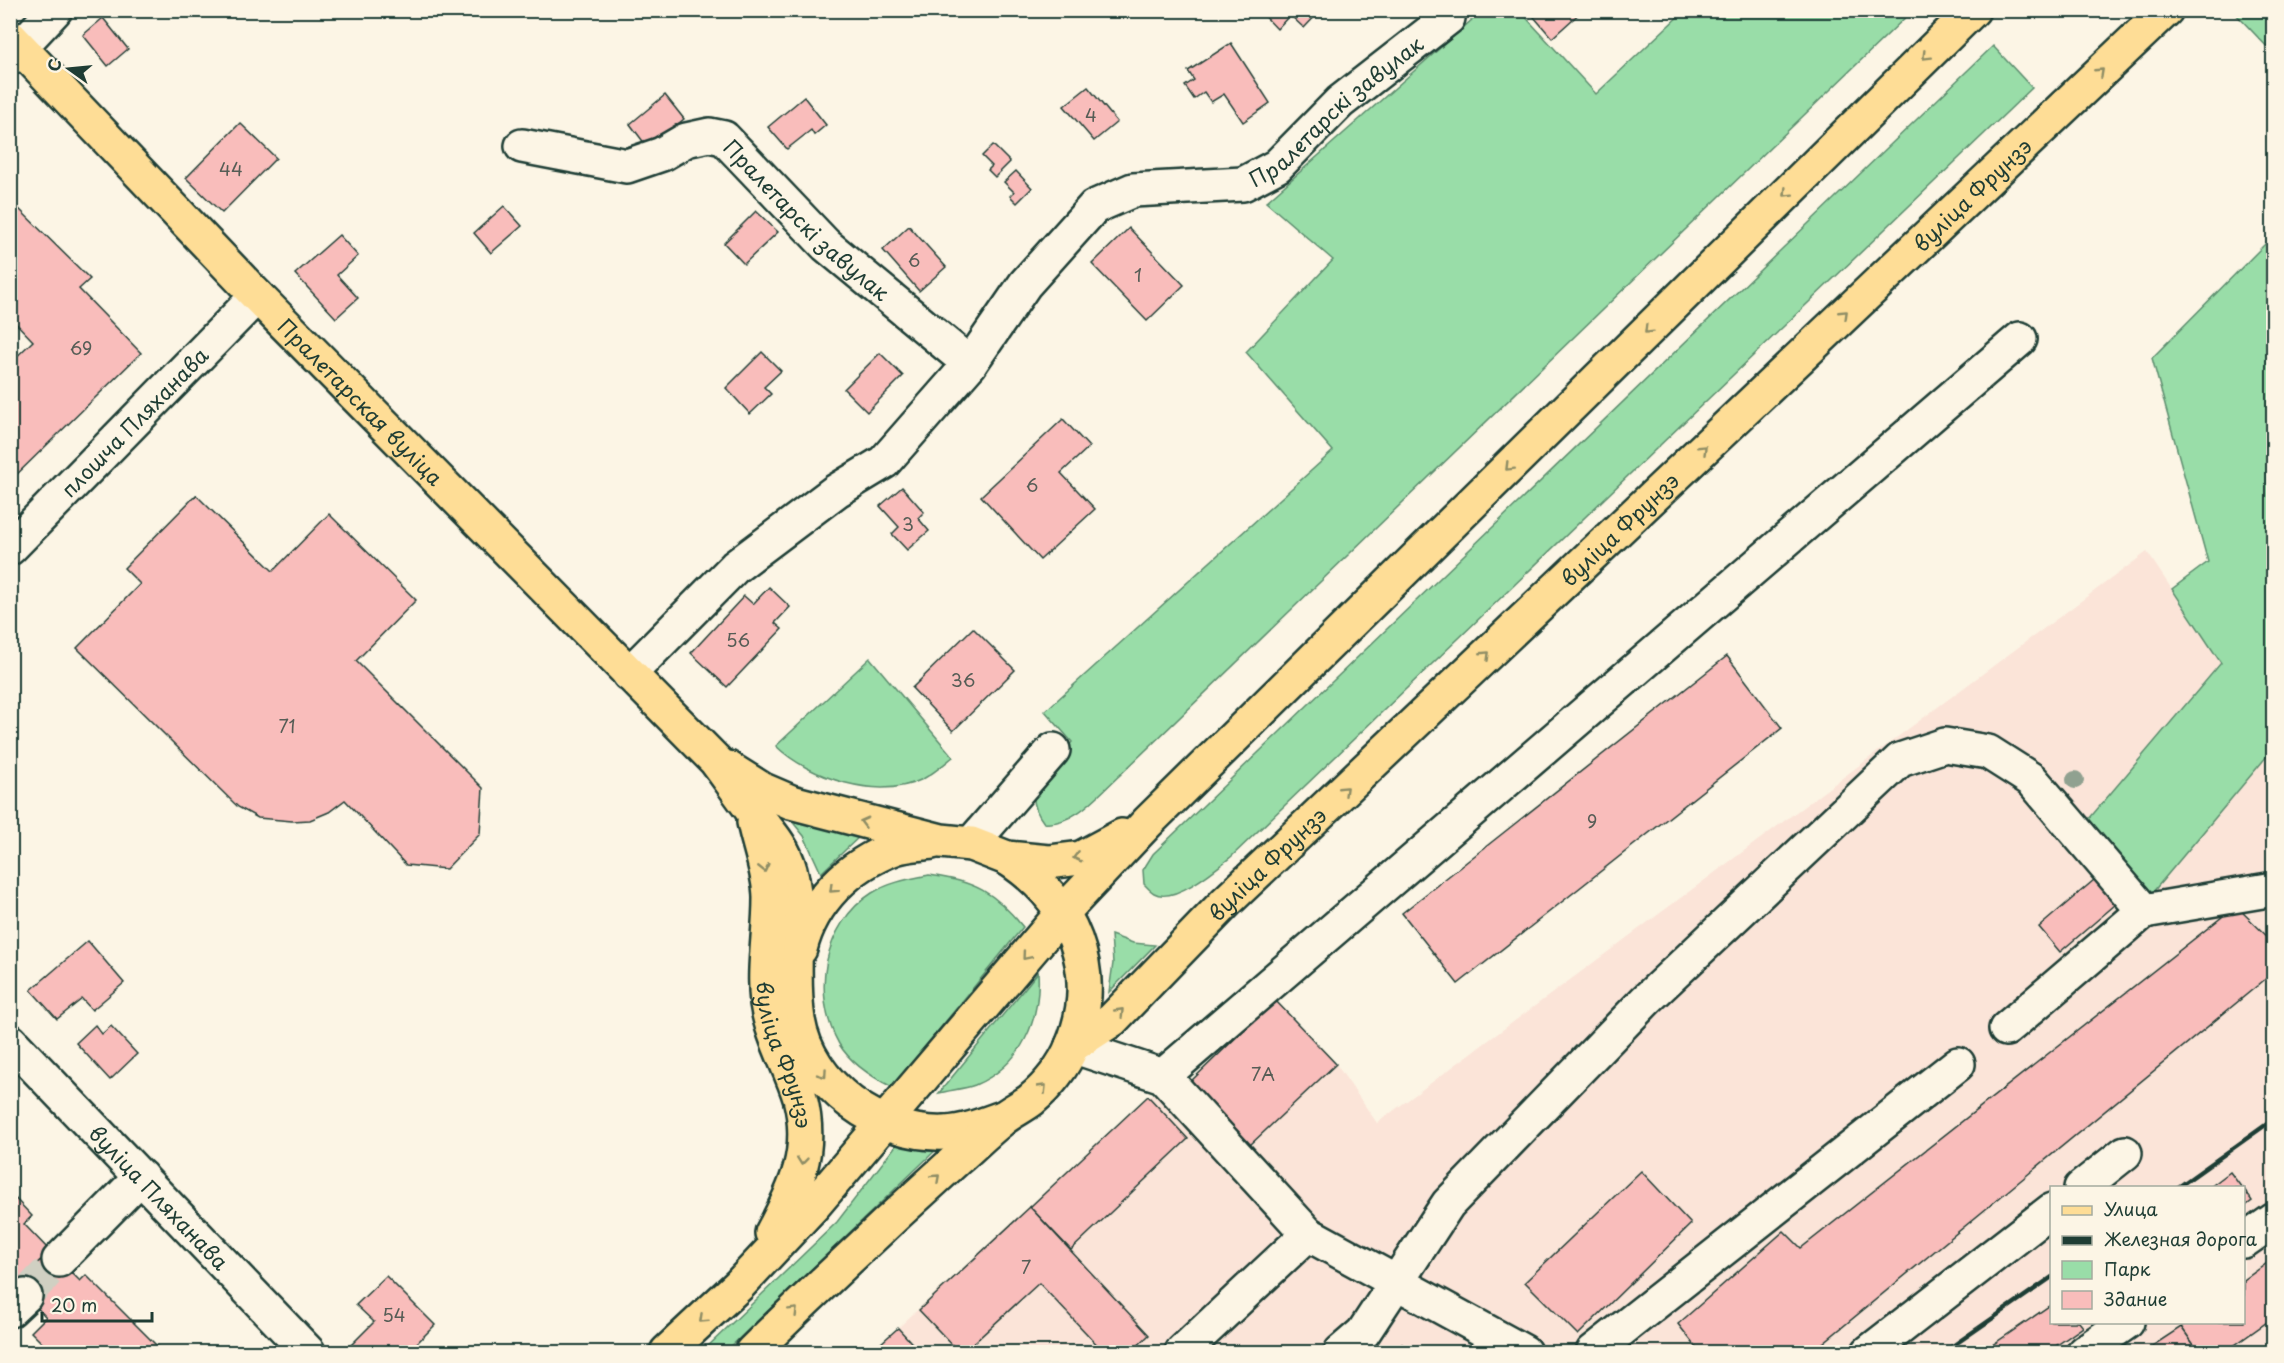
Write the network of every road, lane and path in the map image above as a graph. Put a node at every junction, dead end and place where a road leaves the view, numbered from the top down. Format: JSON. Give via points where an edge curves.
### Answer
{"nodes":[{"id":1,"x":55,"y":10,"type":"edge"},
{"id":2,"x":2166,"y":10,"type":"edge"},
{"id":3,"x":1970,"y":13,"type":"edge"},
{"id":4,"x":1445,"y":14,"type":"edge"},
{"id":5,"x":14,"y":47,"type":"edge"},
{"id":6,"x":522,"y":146,"type":"dead end"},
{"id":7,"x":257,"y":296,"type":"junction"},
{"id":8,"x":2020,"y":339,"type":"dead end"},
{"id":9,"x":970,"y":364,"type":"junction"},
{"id":10,"x":12,"y":543,"type":"edge"},
{"id":11,"x":629,"y":674,"type":"junction"},
{"id":12,"x":1053,"y":750,"type":"dead end"},
{"id":13,"x":716,"y":761,"type":"junction"},
{"id":14,"x":752,"y":811,"type":"junction"},
{"id":15,"x":1148,"y":822,"type":"junction"},
{"id":16,"x":956,"y":842,"type":"junction"},
{"id":17,"x":1007,"y":858,"type":"junction"},
{"id":18,"x":2274,"y":889,"type":"edge"},
{"id":19,"x":1064,"y":911,"type":"junction"},
{"id":20,"x":2144,"y":911,"type":"junction"},
{"id":21,"x":794,"y":971,"type":"junction"},
{"id":22,"x":2006,"y":1029,"type":"dead end"},
{"id":23,"x":10,"y":1041,"type":"edge"},
{"id":24,"x":1072,"y":1046,"type":"junction"},
{"id":25,"x":1958,"y":1064,"type":"dead end"},
{"id":26,"x":1163,"y":1076,"type":"junction"},
{"id":27,"x":1002,"y":1118,"type":"junction"},
{"id":28,"x":885,"y":1123,"type":"junction"},
{"id":29,"x":2125,"y":1153,"type":"dead end"},
{"id":30,"x":141,"y":1177,"type":"junction"},
{"id":31,"x":2084,"y":1186,"type":"edge"},
{"id":32,"x":2050,"y":1212,"type":"edge"},
{"id":33,"x":2274,"y":1220,"type":"edge"},
{"id":34,"x":1308,"y":1234,"type":"junction"},
{"id":35,"x":2245,"y":1240,"type":"edge"},
{"id":36,"x":59,"y":1260,"type":"tunnel mouth"},
{"id":37,"x":1396,"y":1282,"type":"junction"},
{"id":38,"x":739,"y":1285,"type":"junction"},
{"id":39,"x":2126,"y":1324,"type":"edge"},
{"id":40,"x":308,"y":1353,"type":"edge"},
{"id":41,"x":668,"y":1353,"type":"edge"},
{"id":42,"x":752,"y":1353,"type":"edge"},
{"id":43,"x":1182,"y":1353,"type":"edge"},
{"id":44,"x":1341,"y":1353,"type":"edge"},
{"id":45,"x":1524,"y":1353,"type":"edge"},
{"id":46,"x":1593,"y":1353,"type":"edge"},
{"id":47,"x":1869,"y":1353,"type":"edge"},
{"id":48,"x":2084,"y":1353,"type":"edge"}],
"edges":[{"from":1,"to":5,"type":"street"},
{"from":24,"to":2,"type":"main road","name":"вуліца Фрунзэ","one_way":true,"via":[[1112,1020],[1226,902]]},
{"from":3,"to":15,"type":"main road","name":"вуліца Фрунзэ","one_way":true},
{"from":4,"to":9,"type":"street","name":"Пралетарскі завулак","via":[[1340,102],[1277,166],[1243,184],[1133,190],[1094,207],[1025,284]]},
{"from":5,"to":7,"type":"main road","name":"Пралетарская вуліца"},
{"from":6,"to":9,"type":"street","name":"Пралетарскі завулак","via":[[627,166],[662,154],[686,140],[709,135],[724,138],[825,245]]},
{"from":7,"to":10,"type":"street","name":"плошча Пляханава"},
{"from":7,"to":11,"type":"main road","name":"Пралетарская вуліца"},
{"from":8,"to":26,"type":"street"},
{"from":9,"to":11,"type":"street","name":"Пралетарскі завулак","via":[[884,462],[836,491],[735,567]]},
{"from":11,"to":13,"type":"main road","name":"Пралетарская вуліца"},
{"from":12,"to":16,"type":"street"},
{"from":13,"to":14,"type":"main road","name":"Пралетарская вуліца"},
{"from":16,"to":13,"type":"main road","name":"Пралетарская вуліца","one_way":true,"via":[[791,802]]},
{"from":14,"to":21,"type":"main road","name":"Пралетарская вуліца","via":[[775,836],[789,868],[795,899]]},
{"from":14,"to":38,"type":"main road","name":"вуліца Фрунзэ","one_way":true,"via":[[770,895],[765,972],[768,1005],[800,1100],[804,1139],[796,1189]]},
{"from":15,"to":17,"type":"main road","one_way":true,"via":[[1082,858],[1049,862]]},
{"from":15,"to":19,"type":"main road","name":"вуліца Фрунзэ"},
{"from":16,"to":17,"type":"main road","name":"Пралетарская вуліца"},
{"from":16,"to":21,"type":"main road","name":"вуліца Фрунзэ","one_way":true,"via":[[897,847],[858,865],[827,894],[805,930]]},
{"from":17,"to":19,"type":"main road","name":"вуліца Фрунзэ","via":[[1029,872]]},
{"from":18,"to":20,"type":"street"},
{"from":19,"to":24,"type":"main road","name":"вуліца Фрунзэ","via":[[1082,966],[1084,1001]]},
{"from":19,"to":28,"type":"main road","name":"вуліца Фрунзэ","one_way":true},
{"from":20,"to":22,"type":"street"},
{"from":20,"to":37,"type":"street","via":[[2032,780],[1988,752],[1945,745],[1900,760],[1646,1000],[1448,1204]]},
{"from":21,"to":28,"type":"main road","one_way":true,"via":[[798,1022],[810,1056],[830,1084],[855,1106]]},
{"from":23,"to":30,"type":"street","name":"вуліца Пляханава"},
{"from":24,"to":26,"type":"street"},
{"from":27,"to":24,"type":"main road","name":"вуліца Фрунзэ","one_way":true,"via":[[1031,1100],[1055,1075]]},
{"from":25,"to":46,"type":"street"},
{"from":26,"to":34,"type":"street"},
{"from":27,"to":28,"type":"main road","via":[[944,1133],[914,1131]]},
{"from":42,"to":27,"type":"main road","name":"вуліца Фрунзэ","one_way":true,"via":[[856,1251]]},
{"from":28,"to":38,"type":"main road","name":"вуліца Фрунзэ"},
{"from":29,"to":31,"type":"street"},
{"from":30,"to":36,"type":"street"},
{"from":30,"to":40,"type":"street","name":"вуліца Пляханава"},
{"from":32,"to":47,"type":"street"},
{"from":33,"to":35,"type":"street"},
{"from":34,"to":37,"type":"street"},
{"from":34,"to":43,"type":"street"},
{"from":37,"to":44,"type":"street","via":[[1363,1333]]},
{"from":37,"to":45,"type":"street"},
{"from":38,"to":41,"type":"main road","name":"вуліца Фрунзэ","one_way":true},
{"from":39,"to":48,"type":"street"}]}
